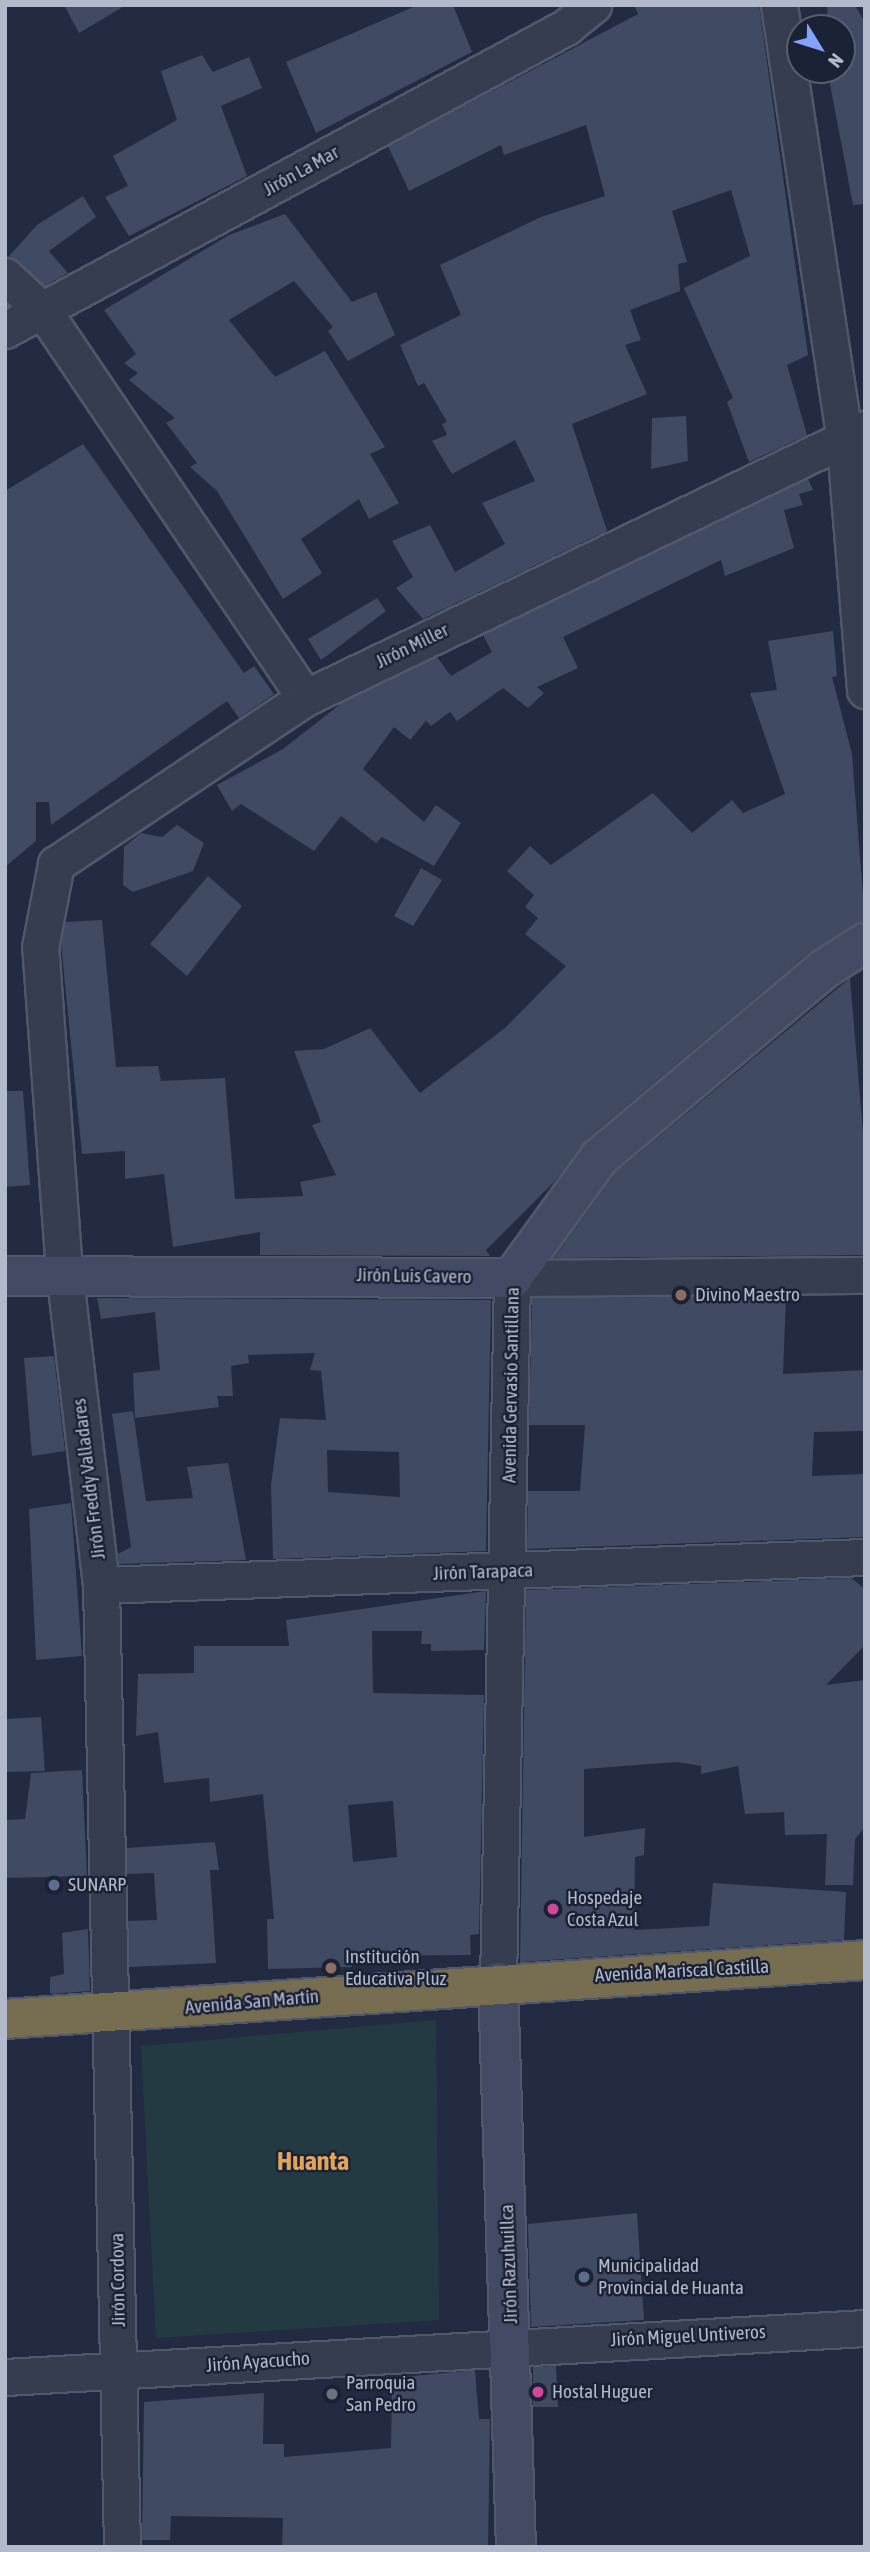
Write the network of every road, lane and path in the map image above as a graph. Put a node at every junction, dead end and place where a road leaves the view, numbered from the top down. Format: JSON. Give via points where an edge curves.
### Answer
{"nodes":[{"id":1,"x":593,"y":5,"type":"edge"},
{"id":2,"x":779,"y":5,"type":"edge"},
{"id":3,"x":5,"y":276,"type":"edge"},
{"id":4,"x":44,"y":312,"type":"junction"},
{"id":5,"x":5,"y":330,"type":"edge"},
{"id":6,"x":854,"y":432,"type":"edge"},
{"id":7,"x":865,"y":690,"type":"edge"},
{"id":8,"x":305,"y":698,"type":"junction"},
{"id":9,"x":865,"y":943,"type":"edge"},
{"id":10,"x":40,"y":947,"type":"joint"},
{"id":11,"x":64,"y":1271,"type":"junction"},
{"id":12,"x":865,"y":1275,"type":"edge"},
{"id":13,"x":5,"y":1276,"type":"edge"},
{"id":14,"x":512,"y":1278,"type":"junction"},
{"id":15,"x":865,"y":1557,"type":"edge"},
{"id":16,"x":508,"y":1571,"type":"junction"},
{"id":17,"x":102,"y":1585,"type":"junction"},
{"id":18,"x":865,"y":1960,"type":"edge"},
{"id":19,"x":499,"y":1982,"type":"junction"},
{"id":20,"x":114,"y":2014,"type":"junction"},
{"id":21,"x":5,"y":2019,"type":"edge"},
{"id":22,"x":865,"y":2328,"type":"edge"},
{"id":23,"x":512,"y":2344,"type":"junction"},
{"id":24,"x":120,"y":2371,"type":"junction"},
{"id":25,"x":5,"y":2377,"type":"edge"},
{"id":26,"x":122,"y":2547,"type":"edge"},
{"id":27,"x":516,"y":2547,"type":"edge"}],
"edges":[{"from":1,"to":4,"type":"street","name":"Jirón La Mar","via":[[566,27]]},
{"from":2,"to":6,"type":"street"},
{"from":3,"to":4,"type":"street"},
{"from":4,"to":5,"type":"street","name":"Jirón La Mar"},
{"from":4,"to":8,"type":"street"},
{"from":6,"to":7,"type":"street"},
{"from":6,"to":8,"type":"street","name":"Jirón Miller"},
{"from":8,"to":10,"type":"street","name":"Jirón Miller","via":[[56,864]]},
{"from":9,"to":14,"type":"street","name":"Avenida Gervasio Santillana","via":[[824,970],[600,1157]]},
{"from":10,"to":11,"type":"street","name":"Jirón Freddy Valladares"},
{"from":11,"to":13,"type":"street","name":"Jirón Luis Cavero"},
{"from":11,"to":14,"type":"street","name":"Jirón Luis Cavero"},
{"from":11,"to":17,"type":"street","name":"Jirón Freddy Valladares"},
{"from":12,"to":14,"type":"street","name":"Jirón Luis Cavero"},
{"from":14,"to":16,"type":"street","name":"Avenida Gervasio Santillana"},
{"from":15,"to":16,"type":"street","name":"Jirón Tarapaca"},
{"from":16,"to":17,"type":"street","name":"Jirón Tarapaca"},
{"from":16,"to":19,"type":"street","name":"Avenida Gervasio Santillana"},
{"from":17,"to":20,"type":"street","name":"Jirón Freddy Valladares"},
{"from":18,"to":19,"type":"highway","name":"Avenida Mariscal Castilla"},
{"from":19,"to":20,"type":"highway","name":"Avenida San Martín"},
{"from":19,"to":23,"type":"street","name":"Jirón Razuhuillca"},
{"from":20,"to":21,"type":"highway","name":"Avenida San Martín"},
{"from":20,"to":24,"type":"street","name":"Jirón Cordova"},
{"from":22,"to":23,"type":"street","name":"Jirón Miguel Untiveros"},
{"from":23,"to":24,"type":"street","name":"Jirón Ayacucho"},
{"from":23,"to":27,"type":"street","name":"Jirón Razuhuillca"},
{"from":24,"to":25,"type":"street","name":"Jirón Ayacucho"},
{"from":24,"to":26,"type":"street","name":"Jirón Cordova"}]}
